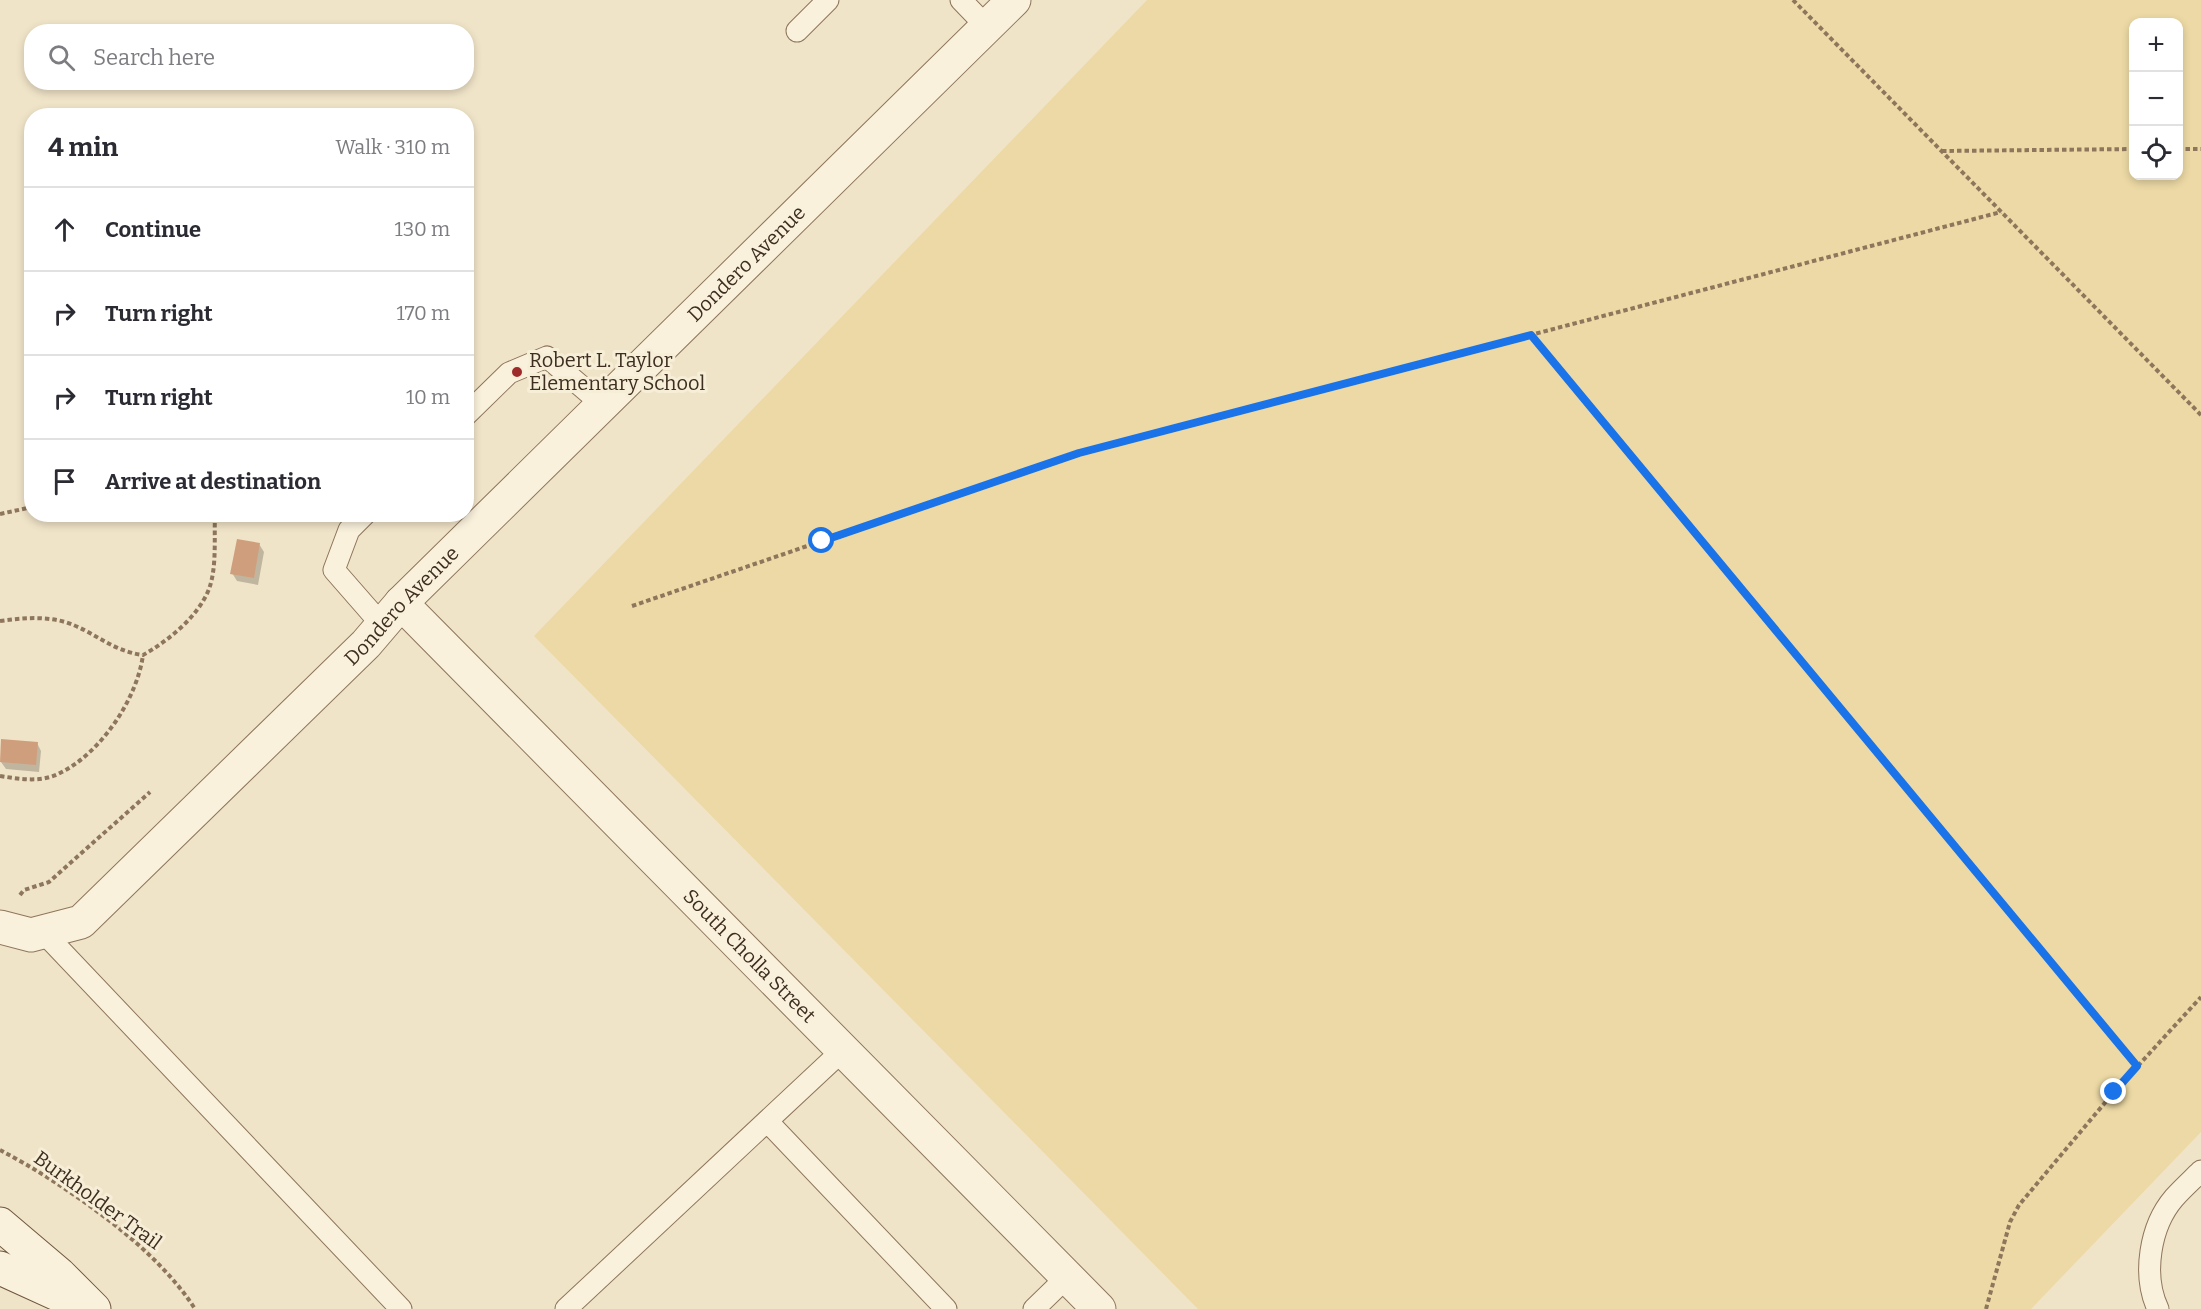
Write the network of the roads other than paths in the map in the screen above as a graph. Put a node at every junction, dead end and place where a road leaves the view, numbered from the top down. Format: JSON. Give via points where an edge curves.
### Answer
{"nodes":[{"id":1,"x":828,"y":0,"type":"edge"},
{"id":2,"x":961,"y":0,"type":"edge"},
{"id":3,"x":1014,"y":0,"type":"edge"},
{"id":4,"x":987,"y":27,"type":"junction"},
{"id":5,"x":797,"y":31,"type":"dead end"},
{"id":6,"x":602,"y":404,"type":"junction"},
{"id":7,"x":474,"y":407,"type":"edge"},
{"id":8,"x":358,"y":522,"type":"edge"},
{"id":9,"x":391,"y":614,"type":"junction"},
{"id":10,"x":25,"y":931,"type":"edge"},
{"id":11,"x":843,"y":1050,"type":"junction"},
{"id":12,"x":767,"y":1121,"type":"junction"},
{"id":13,"x":2201,"y":1171,"type":"edge"},
{"id":14,"x":0,"y":1224,"type":"edge"},
{"id":15,"x":0,"y":1268,"type":"edge"},
{"id":16,"x":1067,"y":1277,"type":"junction"},
{"id":17,"x":89,"y":1309,"type":"edge"},
{"id":18,"x":94,"y":1309,"type":"edge"},
{"id":19,"x":402,"y":1309,"type":"edge"},
{"id":20,"x":566,"y":1309,"type":"edge"},
{"id":21,"x":946,"y":1309,"type":"edge"},
{"id":22,"x":1034,"y":1309,"type":"edge"},
{"id":23,"x":1099,"y":1309,"type":"edge"},
{"id":24,"x":2158,"y":1309,"type":"edge"}],
"edges":[{"from":1,"to":5,"type":"lane"},
{"from":2,"to":4,"type":"lane"},
{"from":3,"to":4,"type":"street","name":"Dondero Avenue"},
{"from":4,"to":6,"type":"street","name":"Dondero Avenue"},
{"from":6,"to":7,"type":"lane","via":[[547,357],[509,373]]},
{"from":6,"to":9,"type":"street","name":"Dondero Avenue"},
{"from":8,"to":9,"type":"lane","via":[[349,530],[334,570]]},
{"from":9,"to":10,"type":"street","name":"Dondero Avenue","via":[[366,644],[81,922]]},
{"from":9,"to":11,"type":"street","name":"South Cholla Street"},
{"from":10,"to":19,"type":"lane"},
{"from":11,"to":12,"type":"lane"},
{"from":11,"to":16,"type":"street","name":"South Cholla Street"},
{"from":12,"to":20,"type":"lane"},
{"from":12,"to":21,"type":"lane"},
{"from":13,"to":24,"type":"lane","via":[[2173,1199],[2158,1223],[2150,1263],[2153,1299]]},
{"from":14,"to":18,"type":"street"},
{"from":15,"to":17,"type":"street"},
{"from":16,"to":22,"type":"lane"},
{"from":16,"to":23,"type":"street","name":"South Cholla Street"}]}
